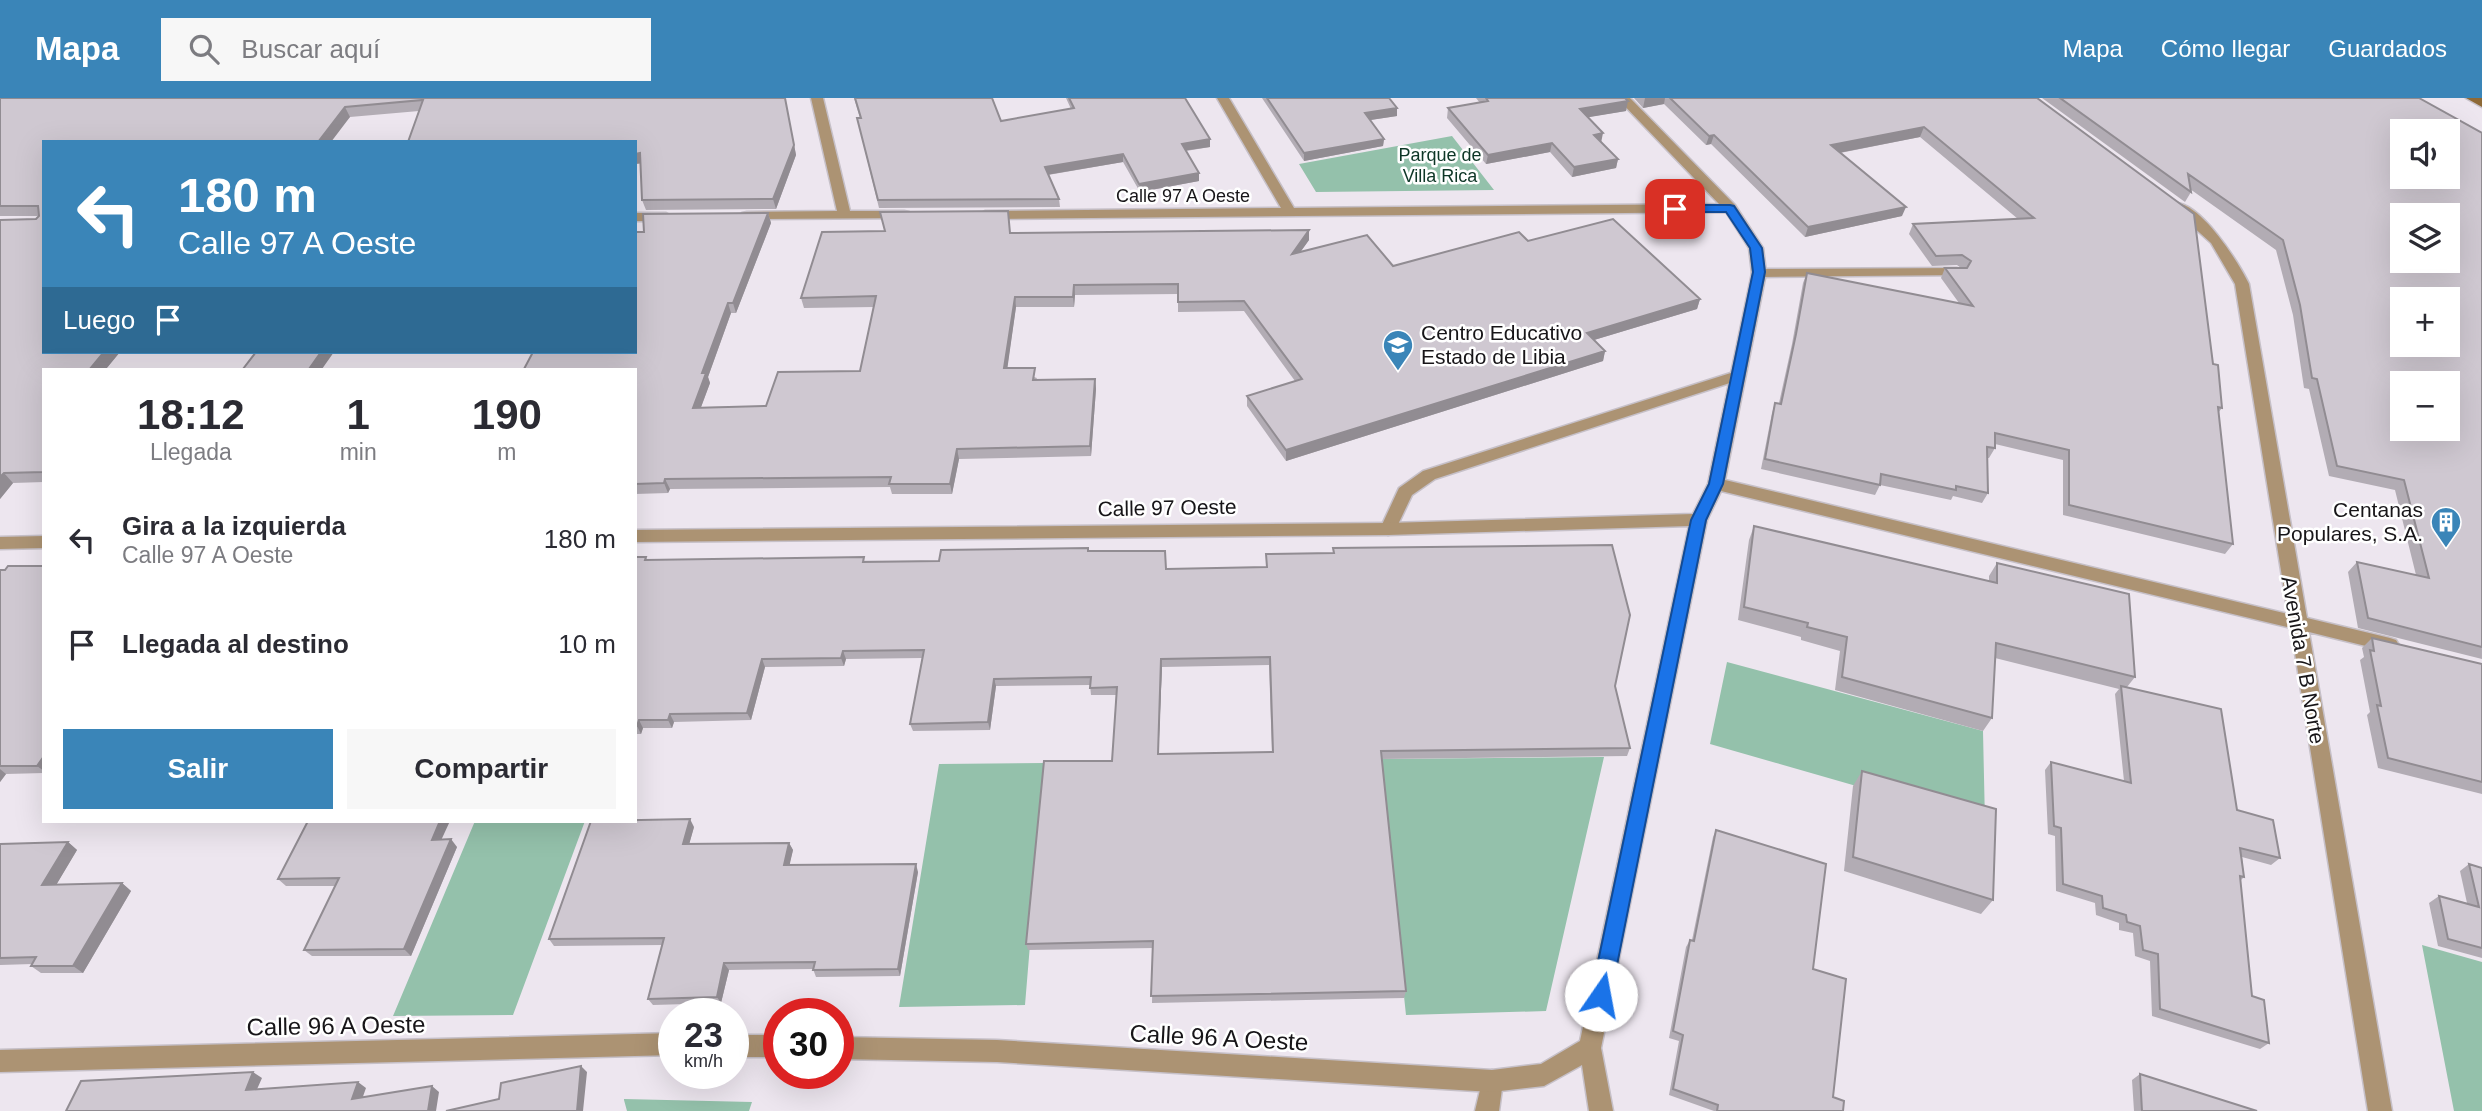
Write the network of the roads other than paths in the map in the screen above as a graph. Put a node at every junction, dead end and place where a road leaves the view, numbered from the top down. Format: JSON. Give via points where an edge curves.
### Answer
{"nodes":[{"id":1,"x":817,"y":98,"type":"edge"},
{"id":2,"x":1223,"y":98,"type":"edge"},
{"id":3,"x":1623,"y":98,"type":"edge"},
{"id":4,"x":2472,"y":98,"type":"edge"},
{"id":5,"x":2482,"y":103,"type":"edge"},
{"id":6,"x":2163,"y":196,"type":"edge"},
{"id":7,"x":1730,"y":208,"type":"junction"},
{"id":8,"x":1290,"y":212,"type":"junction"},
{"id":9,"x":844,"y":215,"type":"junction"},
{"id":10,"x":914,"y":215,"type":"edge"},
{"id":11,"x":970,"y":215,"type":"edge"},
{"id":12,"x":733,"y":216,"type":"edge"},
{"id":13,"x":637,"y":217,"type":"edge"},
{"id":14,"x":677,"y":217,"type":"edge"},
{"id":15,"x":1759,"y":272,"type":"junction"},
{"id":16,"x":1957,"y":272,"type":"edge"},
{"id":17,"x":1737,"y":376,"type":"junction"},
{"id":18,"x":1716,"y":484,"type":"junction"},
{"id":19,"x":1699,"y":520,"type":"junction"},
{"id":20,"x":1388,"y":529,"type":"junction"},
{"id":21,"x":637,"y":537,"type":"edge"},
{"id":22,"x":42,"y":542,"type":"edge"},
{"id":23,"x":0,"y":543,"type":"edge"},
{"id":24,"x":2297,"y":623,"type":"junction"},
{"id":25,"x":2403,"y":648,"type":"edge"},
{"id":26,"x":658,"y":1044,"type":"edge"},
{"id":27,"x":854,"y":1048,"type":"edge"},
{"id":28,"x":1590,"y":1048,"type":"junction"},
{"id":29,"x":0,"y":1061,"type":"edge"},
{"id":30,"x":1492,"y":1081,"type":"junction"},
{"id":31,"x":1487,"y":1111,"type":"edge"},
{"id":32,"x":1601,"y":1111,"type":"edge"},
{"id":33,"x":2380,"y":1111,"type":"edge"}],
"edges":[{"from":1,"to":9,"type":"street"},
{"from":2,"to":8,"type":"street"},
{"from":3,"to":7,"type":"street"},
{"from":4,"to":5,"type":"main road"},
{"from":6,"to":24,"type":"street","name":"Avenida 7 B Norte","via":[[2207,229],[2228,253],[2242,284]]},
{"from":7,"to":8,"type":"street","name":"Calle 97 A Oeste"},
{"from":7,"to":15,"type":"street","via":[[1756,248]]},
{"from":8,"to":11,"type":"street","name":"Calle 97 A Oeste"},
{"from":9,"to":10,"type":"street"},
{"from":9,"to":12,"type":"street"},
{"from":13,"to":14,"type":"street"},
{"from":15,"to":16,"type":"street"},
{"from":15,"to":17,"type":"street"},
{"from":17,"to":18,"type":"street"},
{"from":17,"to":20,"type":"street","via":[[1429,475],[1405,492]]},
{"from":18,"to":19,"type":"street"},
{"from":18,"to":24,"type":"street"},
{"from":19,"to":20,"type":"street","name":"Calle 97 Oeste"},
{"from":19,"to":28,"type":"street"},
{"from":20,"to":21,"type":"street","name":"Calle 97 Oeste"},
{"from":22,"to":23,"type":"street"},
{"from":24,"to":25,"type":"street"},
{"from":24,"to":33,"type":"street","name":"Avenida 7 B Norte"},
{"from":26,"to":29,"type":"street","name":"Calle 96 A Oeste"},
{"from":27,"to":30,"type":"street","name":"Calle 96 A Oeste","via":[[997,1051]]},
{"from":28,"to":30,"type":"street","name":"Calle 96 A Oeste","via":[[1544,1074]]},
{"from":28,"to":32,"type":"street"},
{"from":30,"to":31,"type":"street"}]}
